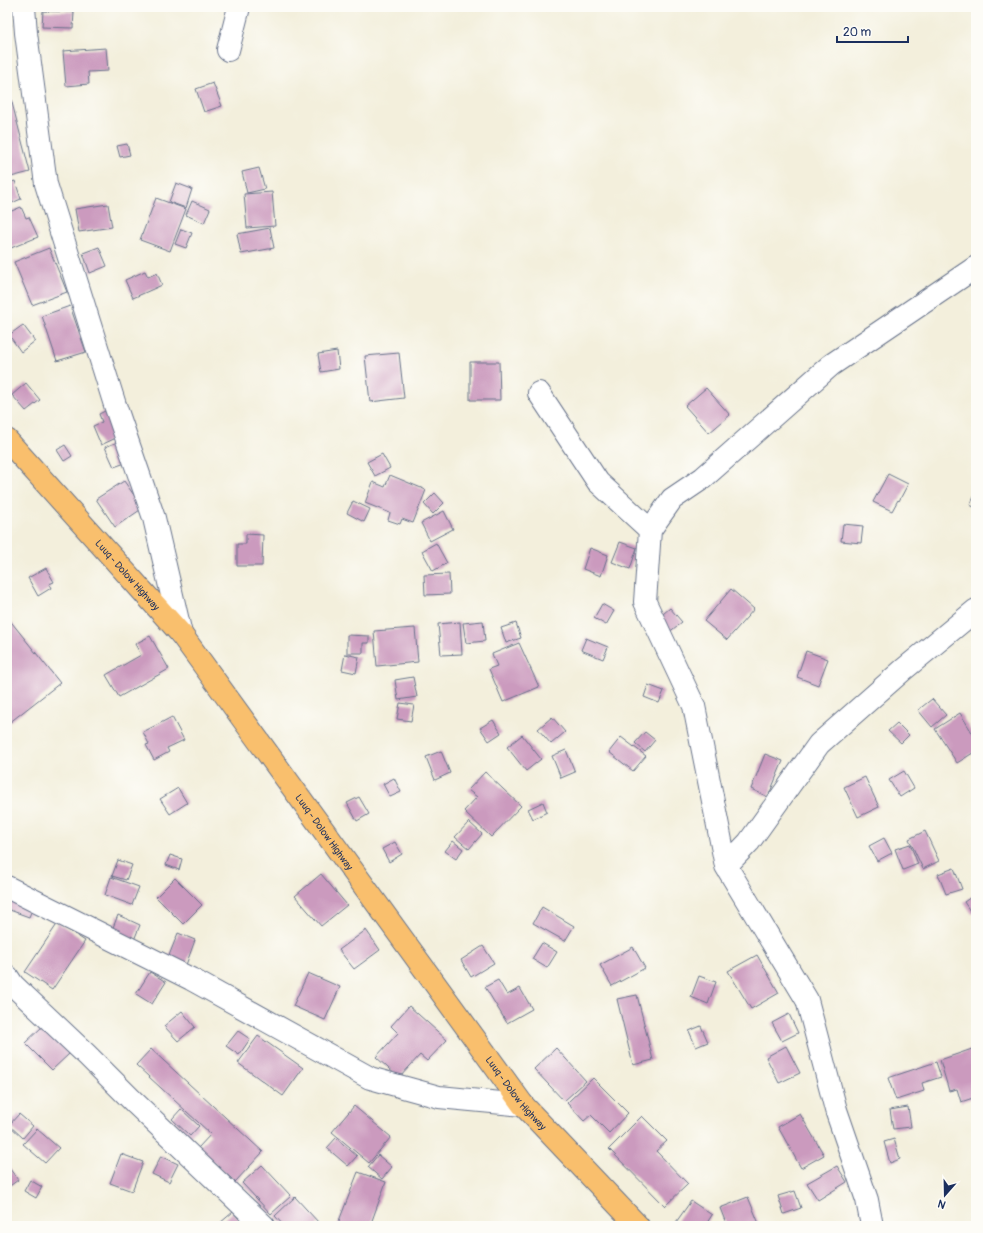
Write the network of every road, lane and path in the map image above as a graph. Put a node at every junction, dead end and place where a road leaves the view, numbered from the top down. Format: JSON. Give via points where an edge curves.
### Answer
{"nodes":[{"id":1,"x":24,"y":7,"type":"edge"},
{"id":2,"x":239,"y":7,"type":"edge"},
{"id":3,"x":228,"y":50,"type":"dead end"},
{"id":4,"x":976,"y":267,"type":"edge"},
{"id":5,"x":539,"y":394,"type":"dead end"},
{"id":6,"x":7,"y":440,"type":"edge"},
{"id":7,"x":650,"y":530,"type":"junction"},
{"id":8,"x":976,"y":610,"type":"edge"},
{"id":9,"x":181,"y":634,"type":"junction"},
{"id":10,"x":726,"y":866,"type":"junction"},
{"id":11,"x":7,"y":887,"type":"edge"},
{"id":12,"x":7,"y":976,"type":"edge"},
{"id":13,"x":523,"y":1105,"type":"junction"},
{"id":14,"x":264,"y":1226,"type":"edge"},
{"id":15,"x":638,"y":1226,"type":"edge"},
{"id":16,"x":872,"y":1226,"type":"edge"}],
"edges":[{"from":1,"to":9,"type":"street","via":[[46,184],[115,405],[154,518]]},
{"from":2,"to":3,"type":"street"},
{"from":4,"to":7,"type":"street","via":[[832,365],[703,478],[672,499]]},
{"from":5,"to":7,"type":"street","via":[[598,482]]},
{"from":6,"to":9,"type":"main road","name":"Luuq - Dolow Highway"},
{"from":7,"to":10,"type":"street","via":[[645,602],[694,706]]},
{"from":8,"to":10,"type":"street","via":[[819,744],[749,842]]},
{"from":9,"to":13,"type":"main road","name":"Luuq - Dolow Highway"},
{"from":10,"to":16,"type":"street","via":[[807,1000],[836,1110],[867,1200]]},
{"from":11,"to":13,"type":"street","via":[[191,979],[370,1078],[439,1097]]},
{"from":12,"to":14,"type":"street","via":[[13,985]]},
{"from":13,"to":15,"type":"main road","name":"Luuq - Dolow Highway"}]}
